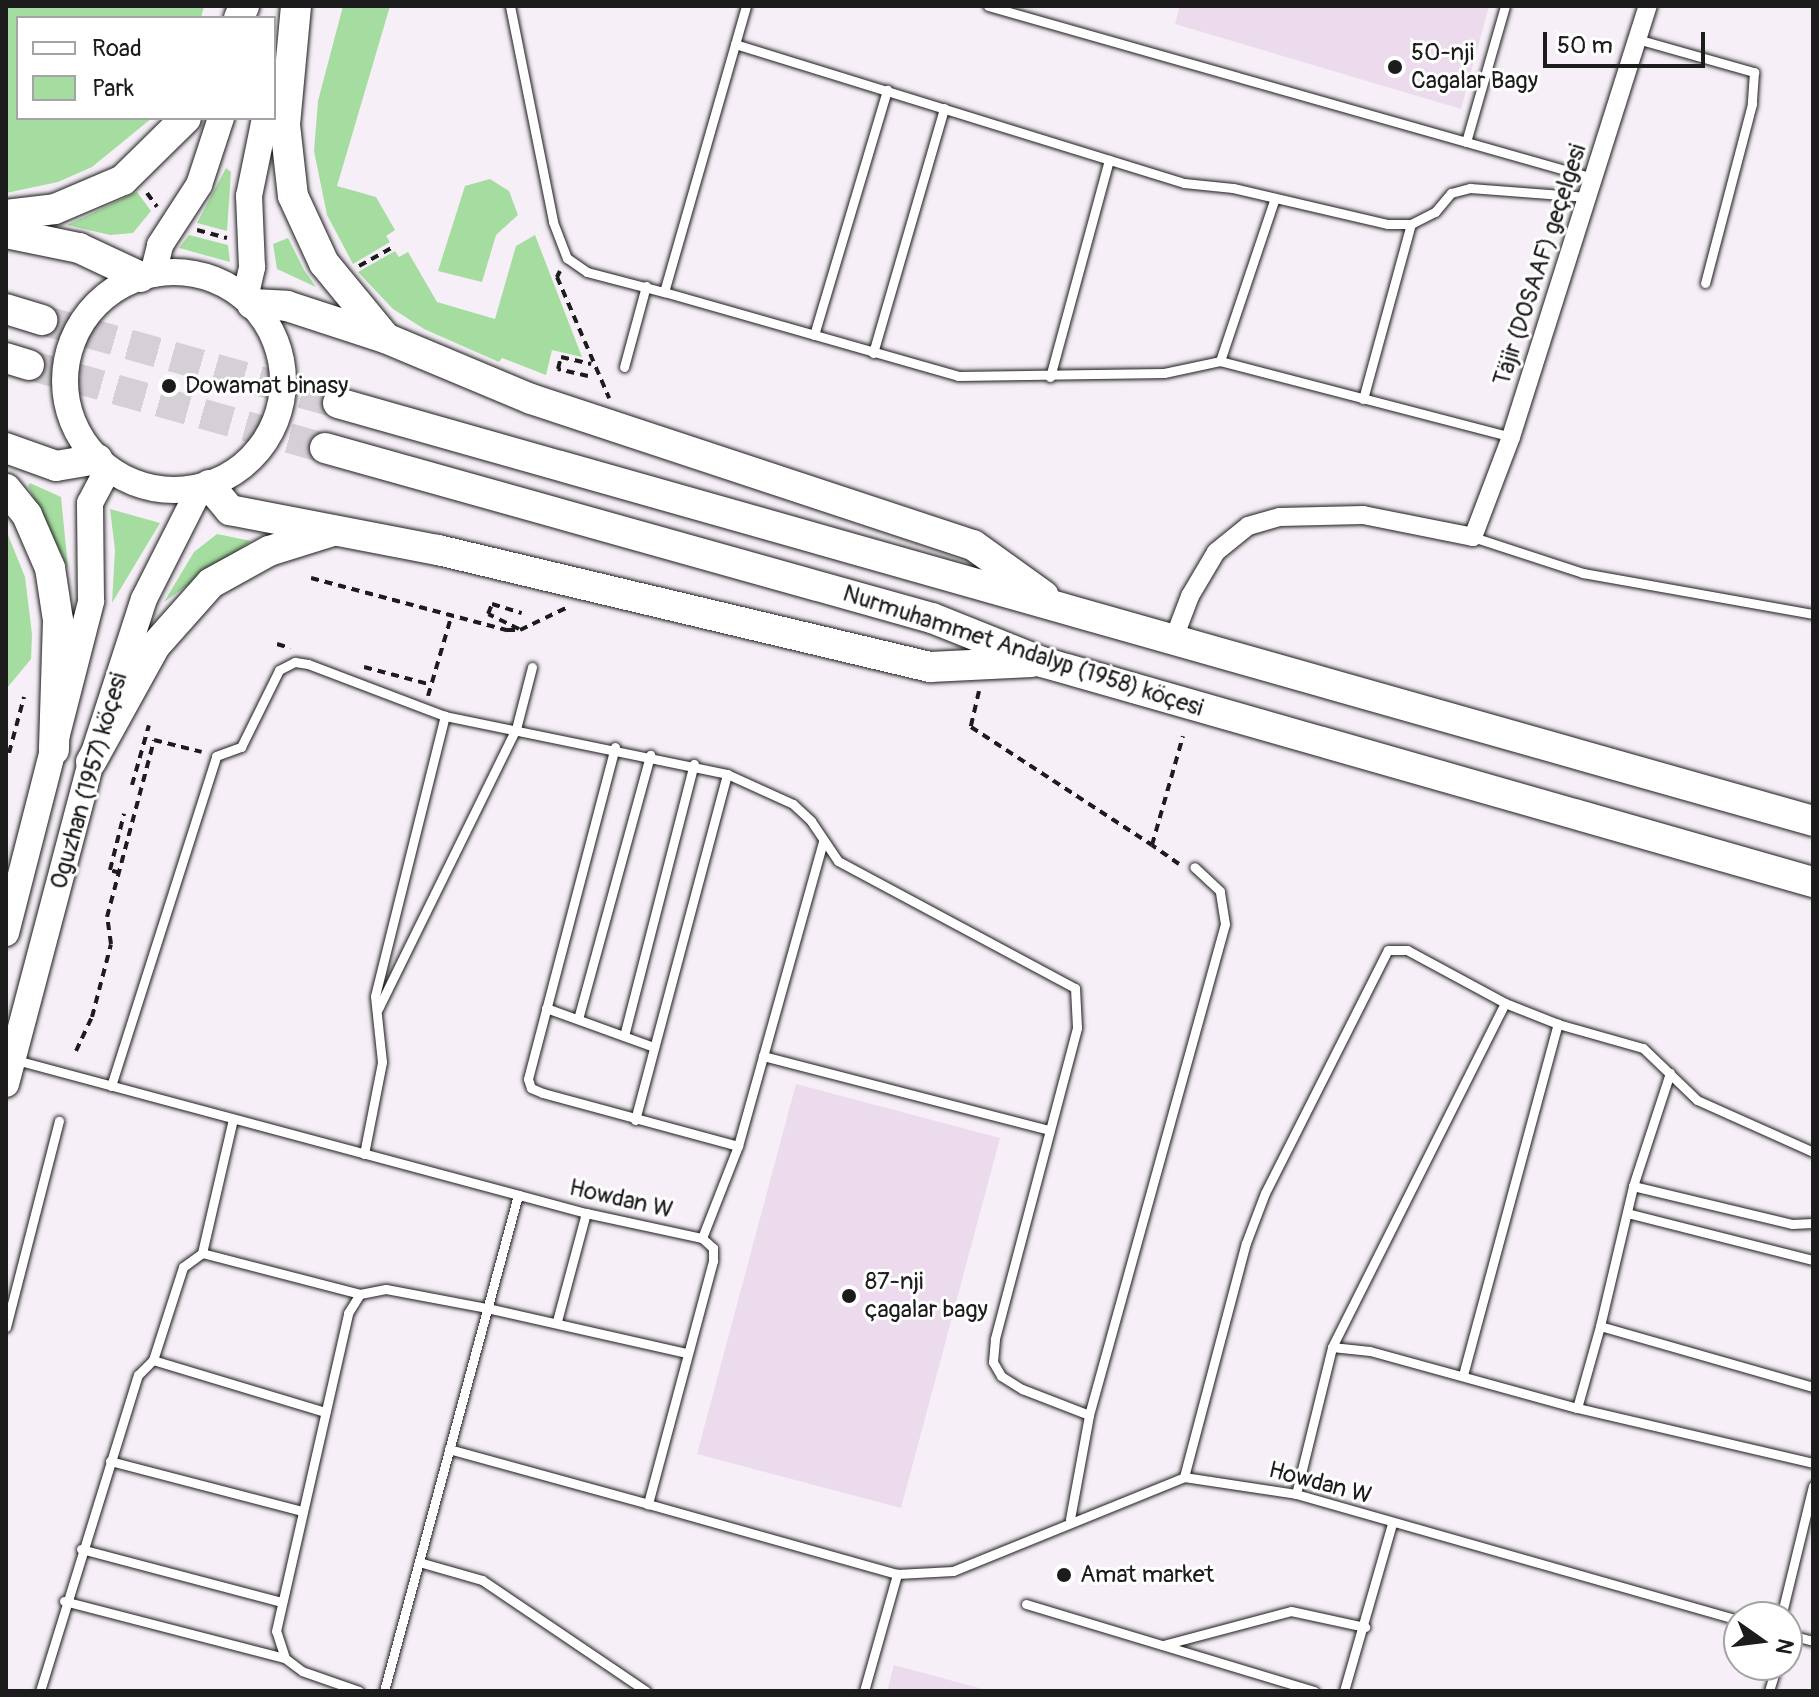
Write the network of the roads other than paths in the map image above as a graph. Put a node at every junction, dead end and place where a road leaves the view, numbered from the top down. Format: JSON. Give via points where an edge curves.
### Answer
{"nodes":[{"id":1,"x":296,"y":6,"type":"edge"},
{"id":2,"x":510,"y":6,"type":"edge"},
{"id":3,"x":746,"y":6,"type":"edge"},
{"id":4,"x":988,"y":6,"type":"edge"},
{"id":5,"x":1505,"y":6,"type":"edge"},
{"id":6,"x":1648,"y":6,"type":"edge"},
{"id":7,"x":1637,"y":39,"type":"junction"},
{"id":8,"x":735,"y":44,"type":"junction"},
{"id":9,"x":276,"y":78,"type":"edge"},
{"id":10,"x":887,"y":90,"type":"junction"},
{"id":11,"x":944,"y":108,"type":"junction"},
{"id":12,"x":184,"y":120,"type":"edge"},
{"id":13,"x":220,"y":120,"type":"edge"},
{"id":14,"x":265,"y":120,"type":"edge"},
{"id":15,"x":1466,"y":142,"type":"junction"},
{"id":16,"x":1109,"y":160,"type":"junction"},
{"id":17,"x":1590,"y":188,"type":"junction"},
{"id":18,"x":1275,"y":198,"type":"junction"},
{"id":19,"x":6,"y":215,"type":"edge"},
{"id":20,"x":1411,"y":224,"type":"junction"},
{"id":21,"x":6,"y":233,"type":"edge"},
{"id":22,"x":147,"y":275,"type":"junction"},
{"id":23,"x":1705,"y":283,"type":"dead end"},
{"id":24,"x":646,"y":286,"type":"junction"},
{"id":25,"x":664,"y":292,"type":"junction"},
{"id":26,"x":248,"y":301,"type":"junction"},
{"id":27,"x":6,"y":309,"type":"edge"},
{"id":28,"x":42,"y":320,"type":"tunnel mouth"},
{"id":29,"x":814,"y":335,"type":"junction"},
{"id":30,"x":385,"y":338,"type":"junction"},
{"id":31,"x":873,"y":353,"type":"junction"},
{"id":32,"x":1220,"y":361,"type":"junction"},
{"id":33,"x":624,"y":367,"type":"dead end"},
{"id":34,"x":1050,"y":377,"type":"junction"},
{"id":35,"x":1363,"y":399,"type":"junction"},
{"id":36,"x":338,"y":403,"type":"tunnel mouth"},
{"id":37,"x":1511,"y":437,"type":"junction"},
{"id":38,"x":6,"y":448,"type":"edge"},
{"id":39,"x":325,"y":448,"type":"tunnel mouth"},
{"id":40,"x":102,"y":464,"type":"junction"},
{"id":41,"x":204,"y":486,"type":"junction"},
{"id":42,"x":6,"y":489,"type":"edge"},
{"id":43,"x":336,"y":530,"type":"junction"},
{"id":44,"x":1473,"y":537,"type":"junction"},
{"id":45,"x":1054,"y":604,"type":"junction"},
{"id":46,"x":1813,"y":614,"type":"edge"},
{"id":47,"x":1174,"y":638,"type":"junction"},
{"id":48,"x":1042,"y":662,"type":"junction"},
{"id":49,"x":532,"y":667,"type":"dead end"},
{"id":50,"x":445,"y":716,"type":"junction"},
{"id":51,"x":516,"y":729,"type":"junction"},
{"id":52,"x":615,"y":747,"type":"junction"},
{"id":53,"x":54,"y":750,"type":"junction"},
{"id":54,"x":650,"y":755,"type":"junction"},
{"id":55,"x":91,"y":762,"type":"junction"},
{"id":56,"x":694,"y":764,"type":"junction"},
{"id":57,"x":727,"y":774,"type":"junction"},
{"id":58,"x":1813,"y":821,"type":"edge"},
{"id":59,"x":823,"y":841,"type":"junction"},
{"id":60,"x":1198,"y":870,"type":"road end"},
{"id":61,"x":1813,"y":882,"type":"edge"},
{"id":62,"x":6,"y":933,"type":"edge"},
{"id":63,"x":1505,"y":1003,"type":"junction"},
{"id":64,"x":546,"y":1008,"type":"junction"},
{"id":65,"x":378,"y":1009,"type":"junction"},
{"id":66,"x":578,"y":1019,"type":"junction"},
{"id":67,"x":1558,"y":1024,"type":"junction"},
{"id":68,"x":624,"y":1036,"type":"junction"},
{"id":69,"x":654,"y":1047,"type":"junction"},
{"id":70,"x":763,"y":1056,"type":"junction"},
{"id":71,"x":13,"y":1059,"type":"junction"},
{"id":72,"x":1670,"y":1073,"type":"junction"},
{"id":73,"x":6,"y":1084,"type":"edge"},
{"id":74,"x":111,"y":1086,"type":"junction"},
{"id":75,"x":233,"y":1119,"type":"junction"},
{"id":76,"x":635,"y":1120,"type":"junction"},
{"id":77,"x":59,"y":1121,"type":"dead end"},
{"id":78,"x":1050,"y":1130,"type":"junction"},
{"id":79,"x":738,"y":1146,"type":"junction"},
{"id":80,"x":1813,"y":1152,"type":"edge"},
{"id":81,"x":364,"y":1154,"type":"junction"},
{"id":82,"x":1633,"y":1186,"type":"junction"},
{"id":83,"x":518,"y":1195,"type":"junction"},
{"id":84,"x":586,"y":1213,"type":"junction"},
{"id":85,"x":1627,"y":1213,"type":"junction"},
{"id":86,"x":1813,"y":1223,"type":"edge"},
{"id":87,"x":702,"y":1238,"type":"junction"},
{"id":88,"x":202,"y":1253,"type":"junction"},
{"id":89,"x":1813,"y":1260,"type":"edge"},
{"id":90,"x":360,"y":1294,"type":"junction"},
{"id":91,"x":487,"y":1308,"type":"junction"},
{"id":92,"x":557,"y":1321,"type":"junction"},
{"id":93,"x":1600,"y":1326,"type":"junction"},
{"id":94,"x":6,"y":1327,"type":"edge"},
{"id":95,"x":1332,"y":1347,"type":"junction"},
{"id":96,"x":687,"y":1353,"type":"junction"},
{"id":97,"x":153,"y":1360,"type":"junction"},
{"id":98,"x":1463,"y":1375,"type":"junction"},
{"id":99,"x":1813,"y":1387,"type":"edge"},
{"id":100,"x":1577,"y":1408,"type":"junction"},
{"id":101,"x":325,"y":1412,"type":"junction"},
{"id":102,"x":1089,"y":1415,"type":"junction"},
{"id":103,"x":449,"y":1449,"type":"junction"},
{"id":104,"x":110,"y":1461,"type":"junction"},
{"id":105,"x":1813,"y":1463,"type":"edge"},
{"id":106,"x":1184,"y":1477,"type":"junction"},
{"id":107,"x":1813,"y":1486,"type":"edge"},
{"id":108,"x":1296,"y":1494,"type":"junction"},
{"id":109,"x":648,"y":1504,"type":"junction"},
{"id":110,"x":302,"y":1511,"type":"junction"},
{"id":111,"x":1070,"y":1519,"type":"junction"},
{"id":112,"x":1392,"y":1524,"type":"junction"},
{"id":113,"x":81,"y":1549,"type":"junction"},
{"id":114,"x":419,"y":1562,"type":"junction"},
{"id":115,"x":897,"y":1574,"type":"junction"},
{"id":116,"x":64,"y":1601,"type":"junction"},
{"id":117,"x":1785,"y":1601,"type":"edge"},
{"id":118,"x":281,"y":1602,"type":"junction"},
{"id":119,"x":1026,"y":1604,"type":"dead end"},
{"id":120,"x":1723,"y":1616,"type":"edge"},
{"id":121,"x":1365,"y":1627,"type":"junction"},
{"id":122,"x":1162,"y":1645,"type":"junction"},
{"id":123,"x":285,"y":1658,"type":"junction"},
{"id":124,"x":40,"y":1691,"type":"edge"},
{"id":125,"x":359,"y":1691,"type":"edge"},
{"id":126,"x":384,"y":1691,"type":"edge"},
{"id":127,"x":646,"y":1691,"type":"edge"},
{"id":128,"x":864,"y":1691,"type":"edge"},
{"id":129,"x":1314,"y":1691,"type":"edge"},
{"id":130,"x":1344,"y":1691,"type":"edge"}],
"edges":[{"from":1,"to":9,"type":"main road"},
{"from":1,"to":30,"type":"main road","via":[[285,125],[293,196],[324,263]]},
{"from":2,"to":24,"type":"lane","via":[[553,222],[567,258],[587,272]]},
{"from":3,"to":8,"type":"lane"},
{"from":4,"to":15,"type":"lane"},
{"from":5,"to":15,"type":"lane"},
{"from":6,"to":7,"type":"street","name":"Täjir (DOSAAF) geçelgesi"},
{"from":7,"to":17,"type":"street","name":"Täjir (DOSAAF) geçelgesi"},
{"from":7,"to":23,"type":"lane","via":[[1754,72],[1752,104]]},
{"from":8,"to":10,"type":"lane"},
{"from":8,"to":25,"type":"lane"},
{"from":10,"to":11,"type":"lane"},
{"from":10,"to":29,"type":"lane"},
{"from":11,"to":16,"type":"lane"},
{"from":11,"to":31,"type":"lane"},
{"from":12,"to":19,"type":"main road","via":[[123,180],[55,209]]},
{"from":13,"to":22,"type":"main road","via":[[199,185]]},
{"from":14,"to":26,"type":"main road","via":[[249,196]]},
{"from":15,"to":17,"type":"lane"},
{"from":16,"to":18,"type":"lane","via":[[1184,183]]},
{"from":16,"to":34,"type":"lane"},
{"from":17,"to":20,"type":"lane","via":[[1470,188],[1451,193],[1435,212]]},
{"from":17,"to":37,"type":"street","name":"Täjir (DOSAAF) geçelgesi"},
{"from":18,"to":20,"type":"lane","via":[[1388,224]]},
{"from":18,"to":32,"type":"lane"},
{"from":20,"to":35,"type":"lane"},
{"from":21,"to":22,"type":"main road","via":[[79,248]]},
{"from":22,"to":26,"type":"main road","via":[[201,275]]},
{"from":22,"to":40,"type":"main road","via":[[94,307],[68,356],[69,411]]},
{"from":24,"to":25,"type":"lane"},
{"from":24,"to":33,"type":"lane"},
{"from":25,"to":29,"type":"lane"},
{"from":26,"to":30,"type":"main road","via":[[287,306]]},
{"from":26,"to":41,"type":"main road","via":[[279,352],[280,407],[254,455]]},
{"from":27,"to":28,"type":"main road"},
{"from":29,"to":31,"type":"lane"},
{"from":30,"to":45,"type":"main road","via":[[531,399],[973,545]]},
{"from":31,"to":34,"type":"lane","via":[[958,376]]},
{"from":32,"to":34,"type":"lane","via":[[1164,373]]},
{"from":32,"to":35,"type":"lane"},
{"from":35,"to":37,"type":"lane"},
{"from":36,"to":45,"type":"main road","name":"Nurmuhammet Andalyp (1958) köçesi","via":[[937,576]]},
{"from":37,"to":44,"type":"street","name":"Täjir (DOSAAF) geçelgesi"},
{"from":38,"to":40,"type":"main road","via":[[56,466]]},
{"from":39,"to":48,"type":"main road","name":"Nurmuhammet Andalyp (1958) köçesi","via":[[932,618]]},
{"from":40,"to":41,"type":"main road","via":[[152,489]]},
{"from":40,"to":53,"type":"main road","name":"Oguzhan (1957) köçesi","via":[[90,503],[91,601]]},
{"from":41,"to":43,"type":"main road","via":[[230,510]]},
{"from":41,"to":55,"type":"main road","name":"Oguzhan (1957) köçesi","via":[[144,599]]},
{"from":42,"to":53,"type":"main road","via":[[27,515],[50,568],[58,620]]},
{"from":43,"to":48,"type":"main road","via":[[930,667]]},
{"from":43,"to":55,"type":"main road","via":[[269,551],[211,583],[155,646]]},
{"from":44,"to":46,"type":"lane","via":[[1583,573]]},
{"from":44,"to":47,"type":"street","via":[[1363,515],[1280,517],[1248,526],[1216,552]]},
{"from":45,"to":47,"type":"main road","name":"Nurmuhammet Andalyp (1958) köçesi"},
{"from":47,"to":58,"type":"main road","name":"Nurmuhammet Andalyp (1958) köçesi"},
{"from":48,"to":61,"type":"main road","name":"Nurmuhammet Andalyp (1958) köçesi"},
{"from":49,"to":51,"type":"lane"},
{"from":50,"to":51,"type":"lane"},
{"from":50,"to":65,"type":"lane","via":[[397,893],[375,996]]},
{"from":50,"to":74,"type":"lane","via":[[308,664],[287,664],[241,747],[216,756]]},
{"from":51,"to":52,"type":"lane"},
{"from":51,"to":65,"type":"lane"},
{"from":52,"to":54,"type":"lane"},
{"from":52,"to":64,"type":"lane"},
{"from":53,"to":62,"type":"main road","name":"Oguzhan (1957) köçesi"},
{"from":54,"to":56,"type":"lane"},
{"from":54,"to":66,"type":"lane"},
{"from":55,"to":71,"type":"main road","name":"Oguzhan (1957) köçesi"},
{"from":56,"to":57,"type":"lane"},
{"from":56,"to":68,"type":"lane"},
{"from":57,"to":59,"type":"lane","via":[[793,804]]},
{"from":57,"to":69,"type":"lane"},
{"from":59,"to":70,"type":"lane"},
{"from":59,"to":78,"type":"lane","via":[[838,861],[1075,988],[1077,1028]]},
{"from":60,"to":102,"type":"lane","via":[[1220,891],[1225,924]]},
{"from":63,"to":67,"type":"lane"},
{"from":63,"to":95,"type":"lane"},
{"from":63,"to":106,"type":"lane","via":[[1398,947],[1377,964],[1260,1206]]},
{"from":64,"to":66,"type":"lane"},
{"from":64,"to":76,"type":"lane","via":[[528,1079],[531,1088]]},
{"from":65,"to":81,"type":"lane","via":[[382,1062]]},
{"from":66,"to":68,"type":"lane"},
{"from":67,"to":72,"type":"lane","via":[[1643,1048]]},
{"from":67,"to":98,"type":"lane"},
{"from":68,"to":69,"type":"lane"},
{"from":69,"to":76,"type":"lane"},
{"from":70,"to":78,"type":"lane"},
{"from":70,"to":79,"type":"lane"},
{"from":71,"to":73,"type":"main road","name":"Oguzhan (1957) köçesi"},
{"from":71,"to":74,"type":"lane","name":"Howdan W"},
{"from":72,"to":80,"type":"lane","via":[[1697,1100]]},
{"from":72,"to":82,"type":"lane"},
{"from":74,"to":75,"type":"lane","name":"Howdan W"},
{"from":75,"to":81,"type":"lane","name":"Howdan W"},
{"from":75,"to":88,"type":"lane"},
{"from":76,"to":79,"type":"lane"},
{"from":77,"to":94,"type":"lane"},
{"from":78,"to":102,"type":"lane","via":[[993,1362],[1001,1376],[1022,1389]]},
{"from":79,"to":87,"type":"lane"},
{"from":81,"to":83,"type":"lane","name":"Howdan W"},
{"from":82,"to":85,"type":"lane"},
{"from":82,"to":86,"type":"lane","via":[[1792,1224]]},
{"from":83,"to":84,"type":"lane","name":"Howdan W"},
{"from":83,"to":91,"type":"lane"},
{"from":84,"to":87,"type":"lane","name":"Howdan W"},
{"from":84,"to":92,"type":"lane"},
{"from":85,"to":89,"type":"lane"},
{"from":85,"to":93,"type":"lane"},
{"from":87,"to":96,"type":"lane","name":"Howdan W","via":[[713,1248],[713,1261]]},
{"from":88,"to":90,"type":"lane"},
{"from":88,"to":97,"type":"lane","via":[[183,1267]]},
{"from":90,"to":91,"type":"lane","via":[[386,1289]]},
{"from":90,"to":101,"type":"lane","via":[[348,1313]]},
{"from":91,"to":92,"type":"lane"},
{"from":91,"to":103,"type":"lane"},
{"from":92,"to":96,"type":"lane"},
{"from":93,"to":99,"type":"lane"},
{"from":93,"to":100,"type":"lane"},
{"from":95,"to":98,"type":"lane"},
{"from":95,"to":108,"type":"lane"},
{"from":96,"to":109,"type":"lane","name":"Howdan W"},
{"from":97,"to":101,"type":"lane"},
{"from":97,"to":104,"type":"lane","via":[[138,1375]]},
{"from":98,"to":100,"type":"lane"},
{"from":100,"to":105,"type":"lane"},
{"from":101,"to":110,"type":"lane"},
{"from":102,"to":111,"type":"lane"},
{"from":103,"to":109,"type":"lane"},
{"from":103,"to":114,"type":"lane"},
{"from":104,"to":110,"type":"lane"},
{"from":104,"to":113,"type":"lane"},
{"from":106,"to":108,"type":"lane","name":"Howdan W"},
{"from":106,"to":111,"type":"lane","name":"Howdan W"},
{"from":107,"to":117,"type":"lane"},
{"from":108,"to":112,"type":"lane","name":"Howdan W"},
{"from":109,"to":115,"type":"lane","name":"Howdan W"},
{"from":110,"to":118,"type":"lane"},
{"from":111,"to":115,"type":"lane","name":"Howdan W","via":[[953,1571]]},
{"from":112,"to":120,"type":"lane","name":"Howdan W"},
{"from":112,"to":121,"type":"lane"},
{"from":113,"to":116,"type":"lane"},
{"from":113,"to":118,"type":"lane"},
{"from":114,"to":126,"type":"lane"},
{"from":114,"to":127,"type":"lane","via":[[482,1580]]},
{"from":115,"to":128,"type":"lane"},
{"from":116,"to":123,"type":"lane"},
{"from":116,"to":124,"type":"lane"},
{"from":118,"to":123,"type":"lane","via":[[276,1631]]},
{"from":119,"to":122,"type":"lane"},
{"from":121,"to":122,"type":"lane","via":[[1291,1611]]},
{"from":121,"to":130,"type":"lane"},
{"from":122,"to":129,"type":"lane"},
{"from":123,"to":125,"type":"lane","via":[[302,1671]]}]}
